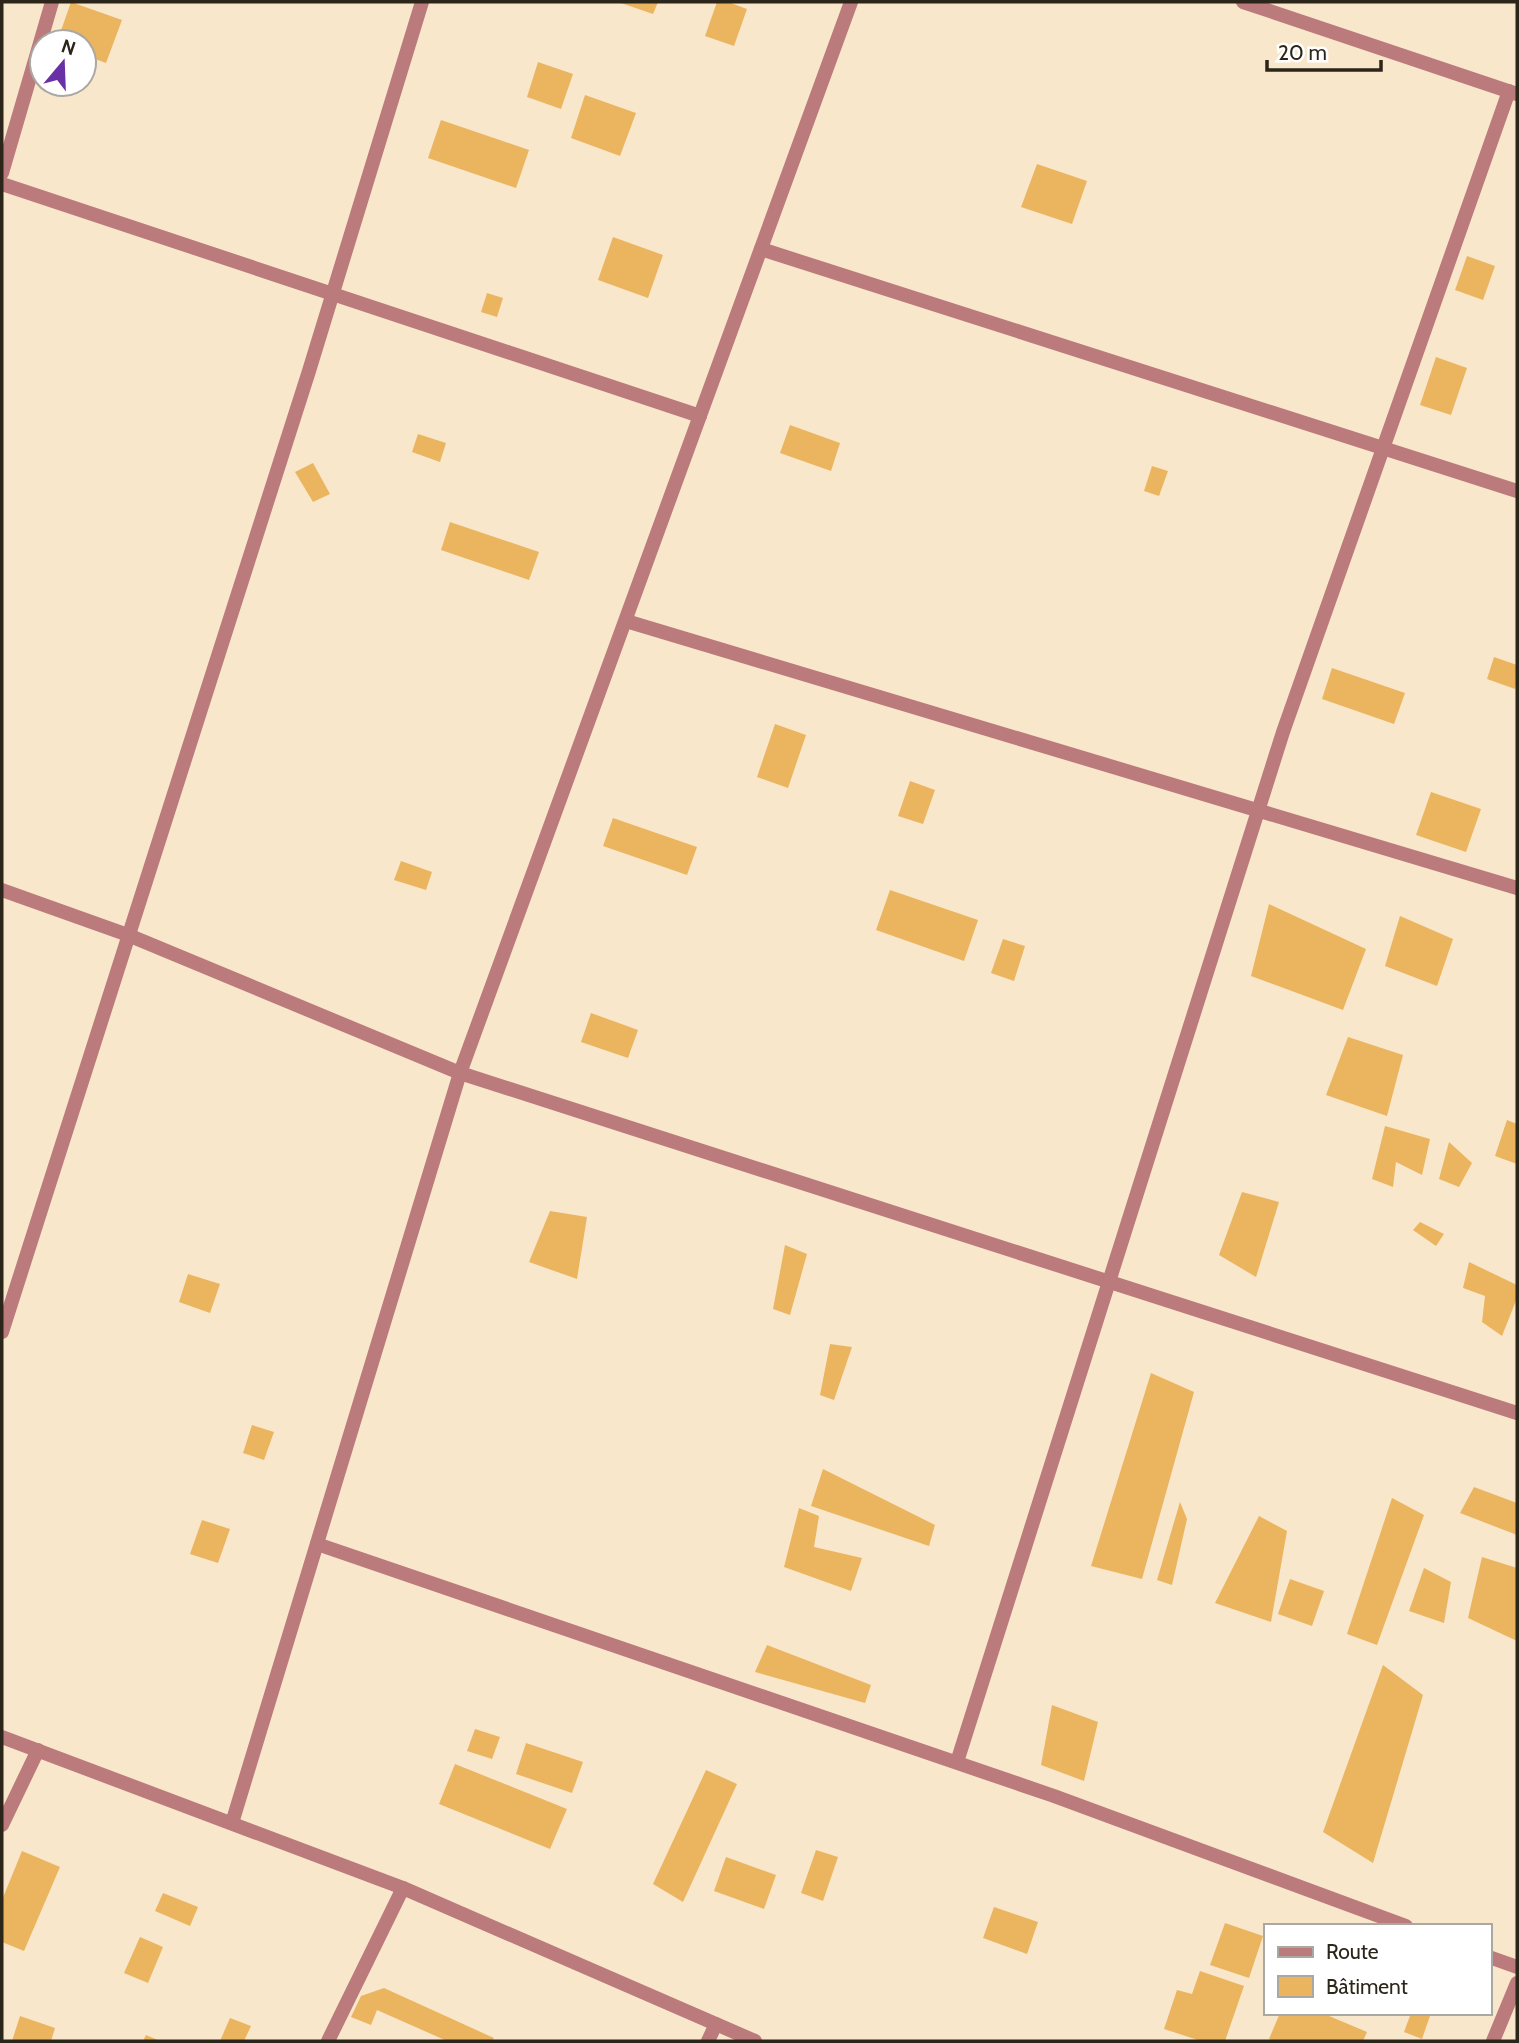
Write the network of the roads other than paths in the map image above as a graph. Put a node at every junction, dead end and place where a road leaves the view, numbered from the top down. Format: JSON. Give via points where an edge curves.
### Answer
{"nodes":[{"id":1,"x":52,"y":2,"type":"edge"},
{"id":2,"x":422,"y":2,"type":"edge"},
{"id":3,"x":851,"y":2,"type":"edge"},
{"id":4,"x":1243,"y":2,"type":"edge"},
{"id":5,"x":1513,"y":93,"type":"edge"},
{"id":6,"x":2,"y":173,"type":"edge"},
{"id":7,"x":2,"y":184,"type":"edge"},
{"id":8,"x":761,"y":249,"type":"junction"},
{"id":9,"x":333,"y":294,"type":"junction"},
{"id":10,"x":700,"y":416,"type":"junction"},
{"id":11,"x":1383,"y":448,"type":"junction"},
{"id":12,"x":1517,"y":491,"type":"edge"},
{"id":13,"x":625,"y":621,"type":"junction"},
{"id":14,"x":1259,"y":810,"type":"junction"},
{"id":15,"x":1517,"y":888,"type":"edge"},
{"id":16,"x":2,"y":890,"type":"edge"},
{"id":17,"x":128,"y":935,"type":"junction"},
{"id":18,"x":460,"y":1073,"type":"junction"},
{"id":19,"x":1109,"y":1282,"type":"junction"},
{"id":20,"x":2,"y":1332,"type":"edge"},
{"id":21,"x":1517,"y":1413,"type":"edge"},
{"id":22,"x":317,"y":1544,"type":"junction"},
{"id":23,"x":2,"y":1737,"type":"edge"},
{"id":24,"x":38,"y":1750,"type":"junction"},
{"id":25,"x":957,"y":1762,"type":"junction"},
{"id":26,"x":232,"y":1823,"type":"junction"},
{"id":27,"x":2,"y":1825,"type":"edge"},
{"id":28,"x":403,"y":1888,"type":"junction"},
{"id":29,"x":1401,"y":1924,"type":"edge"},
{"id":30,"x":1491,"y":1958,"type":"edge"},
{"id":31,"x":1517,"y":1967,"type":"edge"},
{"id":32,"x":1517,"y":1983,"type":"edge"},
{"id":33,"x":716,"y":2024,"type":"junction"},
{"id":34,"x":328,"y":2041,"type":"edge"},
{"id":35,"x":708,"y":2041,"type":"edge"},
{"id":36,"x":755,"y":2041,"type":"edge"},
{"id":37,"x":1493,"y":2041,"type":"edge"}],
"edges":[{"from":1,"to":6,"type":"street"},
{"from":2,"to":9,"type":"street"},
{"from":3,"to":8,"type":"street"},
{"from":4,"to":5,"type":"street"},
{"from":5,"to":11,"type":"street"},
{"from":7,"to":9,"type":"street"},
{"from":8,"to":10,"type":"street"},
{"from":8,"to":11,"type":"street"},
{"from":9,"to":10,"type":"street"},
{"from":9,"to":17,"type":"street"},
{"from":10,"to":13,"type":"street"},
{"from":11,"to":12,"type":"street"},
{"from":11,"to":14,"type":"street"},
{"from":13,"to":14,"type":"street"},
{"from":13,"to":18,"type":"street"},
{"from":14,"to":15,"type":"street"},
{"from":14,"to":19,"type":"street"},
{"from":16,"to":17,"type":"street"},
{"from":17,"to":18,"type":"street"},
{"from":17,"to":20,"type":"street"},
{"from":18,"to":19,"type":"street"},
{"from":18,"to":22,"type":"street"},
{"from":19,"to":21,"type":"street"},
{"from":19,"to":25,"type":"street"},
{"from":22,"to":25,"type":"street"},
{"from":22,"to":26,"type":"street"},
{"from":23,"to":24,"type":"street"},
{"from":24,"to":26,"type":"street"},
{"from":24,"to":27,"type":"street"},
{"from":25,"to":29,"type":"street"},
{"from":26,"to":28,"type":"street"},
{"from":28,"to":33,"type":"street"},
{"from":28,"to":34,"type":"street"},
{"from":30,"to":31,"type":"street"},
{"from":32,"to":37,"type":"street"},
{"from":33,"to":35,"type":"street"},
{"from":33,"to":36,"type":"street"}]}
